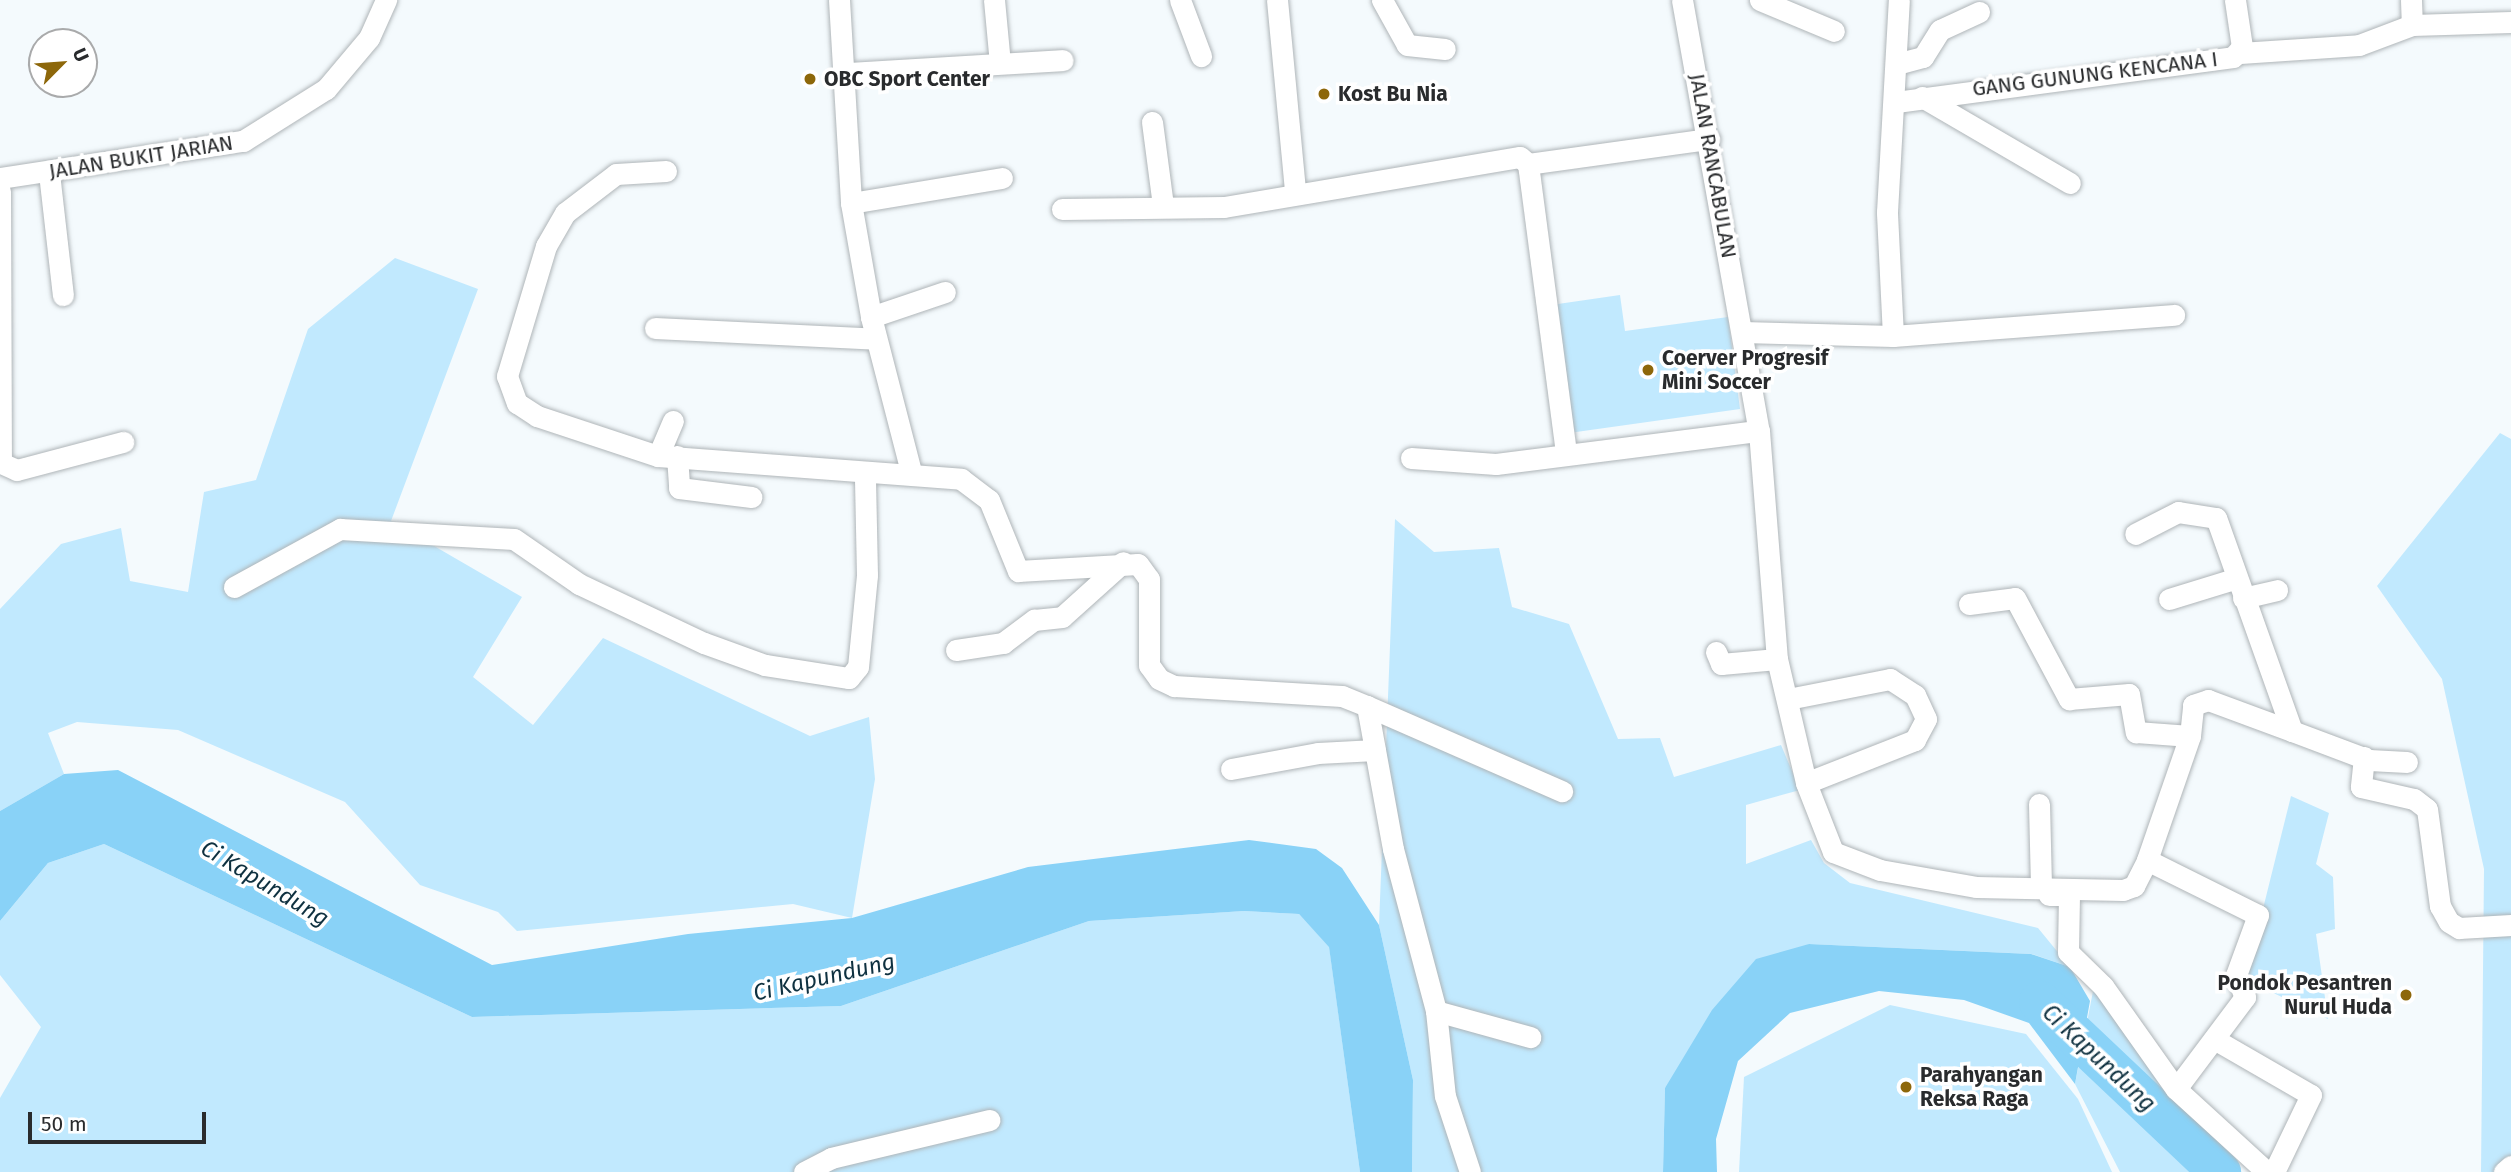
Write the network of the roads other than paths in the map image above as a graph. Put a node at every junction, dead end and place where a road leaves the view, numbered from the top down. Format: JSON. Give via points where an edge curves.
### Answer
{"nodes":[{"id":1,"x":386,"y":0,"type":"edge"},
{"id":2,"x":839,"y":0,"type":"edge"},
{"id":3,"x":994,"y":0,"type":"edge"},
{"id":4,"x":1180,"y":0,"type":"edge"},
{"id":5,"x":1278,"y":0,"type":"edge"},
{"id":6,"x":1382,"y":0,"type":"edge"},
{"id":7,"x":1682,"y":0,"type":"edge"},
{"id":8,"x":1760,"y":0,"type":"edge"},
{"id":9,"x":1899,"y":0,"type":"edge"},
{"id":10,"x":2235,"y":0,"type":"edge"},
{"id":11,"x":2412,"y":0,"type":"edge"},
{"id":12,"x":1979,"y":12,"type":"dead end"},
{"id":13,"x":2511,"y":22,"type":"edge"},
{"id":14,"x":2412,"y":25,"type":"junction"},
{"id":15,"x":1833,"y":31,"type":"dead end"},
{"id":16,"x":1445,"y":50,"type":"dead end"},
{"id":17,"x":2241,"y":53,"type":"junction"},
{"id":18,"x":1200,"y":56,"type":"dead end"},
{"id":19,"x":1063,"y":60,"type":"dead end"},
{"id":20,"x":1000,"y":63,"type":"junction"},
{"id":21,"x":1900,"y":63,"type":"junction"},
{"id":22,"x":847,"y":73,"type":"junction"},
{"id":23,"x":1922,"y":97,"type":"junction"},
{"id":24,"x":1896,"y":102,"type":"junction"},
{"id":25,"x":1152,"y":122,"type":"dead end"},
{"id":26,"x":1709,"y":139,"type":"junction"},
{"id":27,"x":1528,"y":164,"type":"junction"},
{"id":28,"x":666,"y":171,"type":"dead end"},
{"id":29,"x":49,"y":173,"type":"junction"},
{"id":30,"x":0,"y":178,"type":"edge"},
{"id":31,"x":1002,"y":178,"type":"dead end"},
{"id":32,"x":2070,"y":183,"type":"dead end"},
{"id":33,"x":0,"y":191,"type":"edge"},
{"id":34,"x":1295,"y":191,"type":"junction"},
{"id":35,"x":851,"y":203,"type":"junction"},
{"id":36,"x":1163,"y":206,"type":"junction"},
{"id":37,"x":1062,"y":209,"type":"dead end"},
{"id":38,"x":945,"y":292,"type":"dead end"},
{"id":39,"x":63,"y":295,"type":"dead end"},
{"id":40,"x":2174,"y":315,"type":"dead end"},
{"id":41,"x":871,"y":317,"type":"junction"},
{"id":42,"x":655,"y":328,"type":"dead end"},
{"id":43,"x":1742,"y":332,"type":"junction"},
{"id":44,"x":1893,"y":336,"type":"junction"},
{"id":45,"x":876,"y":339,"type":"junction"},
{"id":46,"x":673,"y":421,"type":"dead end"},
{"id":47,"x":1759,"y":431,"type":"junction"},
{"id":48,"x":123,"y":442,"type":"dead end"},
{"id":49,"x":1566,"y":453,"type":"junction"},
{"id":50,"x":667,"y":456,"type":"junction"},
{"id":51,"x":1411,"y":458,"type":"dead end"},
{"id":52,"x":0,"y":463,"type":"edge"},
{"id":53,"x":912,"y":475,"type":"junction"},
{"id":54,"x":865,"y":476,"type":"junction"},
{"id":55,"x":751,"y":497,"type":"dead end"},
{"id":56,"x":2135,"y":534,"type":"dead end"},
{"id":57,"x":1123,"y":562,"type":"junction"},
{"id":58,"x":234,"y":586,"type":"dead end"},
{"id":59,"x":2239,"y":588,"type":"junction"},
{"id":60,"x":2277,"y":590,"type":"dead end"},
{"id":61,"x":2169,"y":599,"type":"dead end"},
{"id":62,"x":1969,"y":604,"type":"dead end"},
{"id":63,"x":956,"y":650,"type":"dead end"},
{"id":64,"x":1716,"y":652,"type":"dead end"},
{"id":65,"x":1777,"y":659,"type":"junction"},
{"id":66,"x":1788,"y":699,"type":"junction"},
{"id":67,"x":1367,"y":706,"type":"junction"},
{"id":68,"x":2292,"y":732,"type":"junction"},
{"id":69,"x":2190,"y":736,"type":"junction"},
{"id":70,"x":1375,"y":750,"type":"junction"},
{"id":71,"x":2364,"y":757,"type":"junction"},
{"id":72,"x":2407,"y":762,"type":"dead end"},
{"id":73,"x":1231,"y":769,"type":"dead end"},
{"id":74,"x":1806,"y":783,"type":"junction"},
{"id":75,"x":1562,"y":791,"type":"dead end"},
{"id":76,"x":2039,"y":804,"type":"dead end"},
{"id":77,"x":2147,"y":860,"type":"junction"},
{"id":78,"x":2041,"y":884,"type":"junction"},
{"id":79,"x":2004,"y":886,"type":"junction"},
{"id":80,"x":2511,"y":925,"type":"edge"},
{"id":81,"x":1436,"y":1012,"type":"junction"},
{"id":82,"x":1530,"y":1037,"type":"dead end"},
{"id":83,"x":2214,"y":1039,"type":"junction"},
{"id":84,"x":2176,"y":1089,"type":"junction"},
{"id":85,"x":989,"y":1119,"type":"dead end"},
{"id":86,"x":2511,"y":1166,"type":"edge"},
{"id":87,"x":804,"y":1172,"type":"edge"},
{"id":88,"x":1470,"y":1172,"type":"edge"},
{"id":89,"x":2267,"y":1172,"type":"edge"},
{"id":90,"x":2274,"y":1172,"type":"edge"},
{"id":91,"x":2504,"y":1172,"type":"edge"}],
"edges":[{"from":1,"to":29,"type":"street","name":"JALAN BUKIT JARIAN","via":[[369,38],[333,81],[278,123],[214,150]]},
{"from":2,"to":22,"type":"street"},
{"from":3,"to":20,"type":"street"},
{"from":4,"to":18,"type":"street"},
{"from":5,"to":34,"type":"street"},
{"from":6,"to":16,"type":"street","via":[[1407,45]]},
{"from":7,"to":26,"type":"street","name":"JALAN RANCABULAN"},
{"from":8,"to":15,"type":"street"},
{"from":9,"to":21,"type":"street"},
{"from":10,"to":17,"type":"street","name":"GANG GUNUNG KENCANA I"},
{"from":11,"to":14,"type":"street"},
{"from":12,"to":21,"type":"street","via":[[1940,30],[1923,57]]},
{"from":13,"to":14,"type":"street"},
{"from":14,"to":17,"type":"street","via":[[2359,45]]},
{"from":17,"to":23,"type":"street","name":"GANG GUNUNG KENCANA I"},
{"from":19,"to":20,"type":"street"},
{"from":20,"to":22,"type":"street"},
{"from":21,"to":24,"type":"street"},
{"from":22,"to":35,"type":"street"},
{"from":23,"to":24,"type":"street","name":"GANG GUNUNG KENCANA I"},
{"from":23,"to":32,"type":"street"},
{"from":24,"to":44,"type":"street","via":[[1887,212]]},
{"from":25,"to":36,"type":"street"},
{"from":26,"to":27,"type":"street"},
{"from":26,"to":43,"type":"street","name":"JALAN RANCABULAN"},
{"from":27,"to":34,"type":"street","via":[[1520,157]]},
{"from":27,"to":49,"type":"street"},
{"from":28,"to":50,"type":"street","via":[[616,174],[565,213],[546,246],[507,376],[517,403],[537,416]]},
{"from":29,"to":30,"type":"street","name":"JALAN BUKIT JARIAN"},
{"from":29,"to":39,"type":"street"},
{"from":31,"to":35,"type":"street"},
{"from":33,"to":52,"type":"street"},
{"from":34,"to":36,"type":"street","via":[[1224,207]]},
{"from":35,"to":41,"type":"street"},
{"from":36,"to":37,"type":"street"},
{"from":38,"to":41,"type":"street"},
{"from":40,"to":44,"type":"street"},
{"from":41,"to":45,"type":"street"},
{"from":42,"to":45,"type":"street"},
{"from":43,"to":44,"type":"street"},
{"from":43,"to":47,"type":"street","name":"JALAN RANCABULAN"},
{"from":45,"to":53,"type":"street"},
{"from":46,"to":50,"type":"street"},
{"from":47,"to":49,"type":"street"},
{"from":47,"to":65,"type":"street","name":"JALAN RANCABULAN"},
{"from":48,"to":52,"type":"street","via":[[17,470]]},
{"from":49,"to":51,"type":"street","via":[[1496,464]]},
{"from":50,"to":54,"type":"street"},
{"from":50,"to":55,"type":"street","via":[[679,488]]},
{"from":53,"to":54,"type":"street"},
{"from":53,"to":57,"type":"street","via":[[978,487],[1018,571]]},
{"from":54,"to":58,"type":"street","via":[[867,575],[858,667],[849,678],[765,665],[704,643],[579,584],[514,538],[340,529]]},
{"from":56,"to":59,"type":"street","via":[[2178,512],[2205,512],[2222,528]]},
{"from":57,"to":63,"type":"street","via":[[1062,617],[1034,620],[1003,643]]},
{"from":57,"to":67,"type":"street","via":[[1138,564],[1149,579],[1149,665],[1159,679],[1174,686],[1342,696]]},
{"from":59,"to":60,"type":"street"},
{"from":59,"to":61,"type":"street"},
{"from":59,"to":68,"type":"street"},
{"from":62,"to":69,"type":"street","via":[[2015,598],[2049,673],[2069,699],[2129,694],[2136,732]]},
{"from":64,"to":65,"type":"street","via":[[1721,664]]},
{"from":65,"to":66,"type":"street","name":"JALAN RANCABULAN"},
{"from":66,"to":74,"type":"street","name":"JALAN RANCABULAN"},
{"from":66,"to":74,"type":"street","via":[[1890,679],[1915,695],[1926,719],[1915,740]]},
{"from":67,"to":70,"type":"street"},
{"from":67,"to":75,"type":"street"},
{"from":68,"to":69,"type":"street","via":[[2200,699],[2193,705]]},
{"from":68,"to":71,"type":"street"},
{"from":69,"to":77,"type":"street"},
{"from":70,"to":73,"type":"street","via":[[1318,753]]},
{"from":70,"to":81,"type":"street"},
{"from":71,"to":72,"type":"street"},
{"from":71,"to":80,"type":"street","via":[[2361,787],[2414,799],[2427,809],[2440,906],[2449,922],[2459,928]]},
{"from":74,"to":79,"type":"street","name":"JALAN RANCABULAN","via":[[1833,852],[1880,870]]},
{"from":76,"to":78,"type":"street"},
{"from":77,"to":78,"type":"street","via":[[2134,886],[2123,890]]},
{"from":77,"to":83,"type":"street","via":[[2258,915],[2236,975],[2246,993]]},
{"from":78,"to":79,"type":"street"},
{"from":79,"to":84,"type":"street","via":[[2017,897],[2070,895],[2068,951],[2103,986]]},
{"from":81,"to":82,"type":"street"},
{"from":81,"to":88,"type":"street","via":[[1445,1097]]},
{"from":83,"to":84,"type":"street"},
{"from":83,"to":90,"type":"street","via":[[2311,1095]]},
{"from":84,"to":89,"type":"street"},
{"from":85,"to":87,"type":"street","via":[[831,1158]]},
{"from":86,"to":91,"type":"street"}]}
